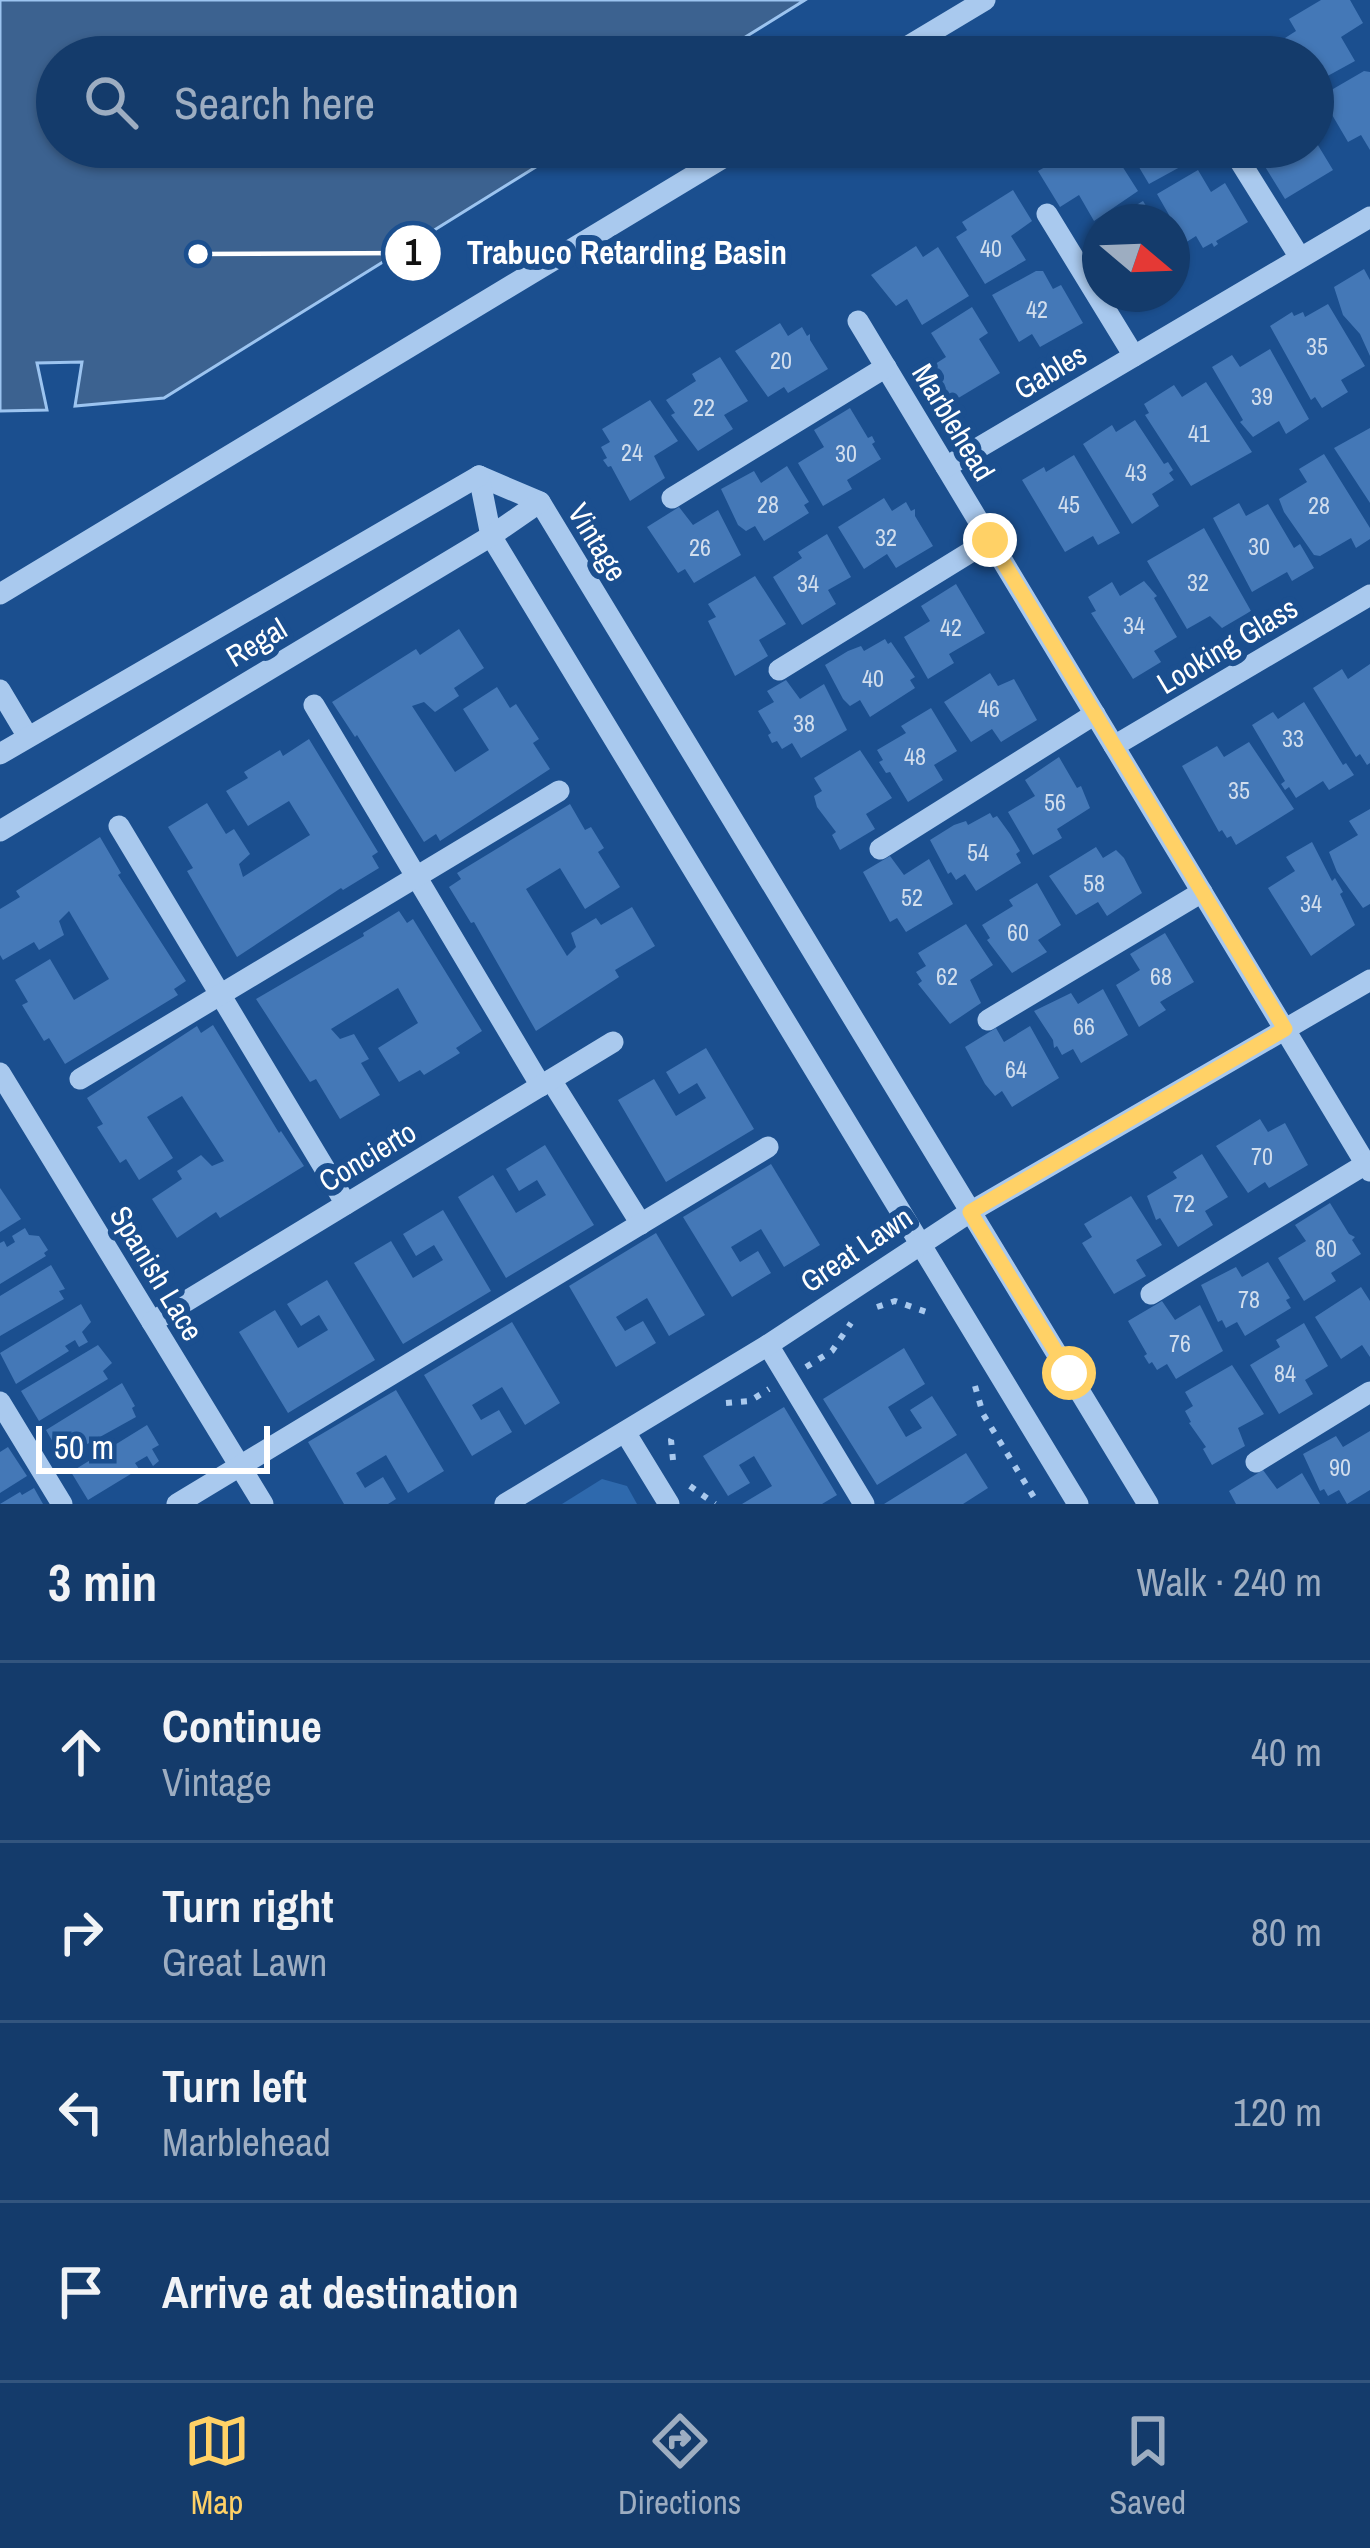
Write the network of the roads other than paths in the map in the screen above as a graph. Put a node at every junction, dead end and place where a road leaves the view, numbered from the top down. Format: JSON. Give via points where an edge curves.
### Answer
{"nodes":[{"id":1,"x":985,"y":0,"type":"edge"},
{"id":2,"x":925,"y":36,"type":"edge"},
{"id":3,"x":706,"y":168,"type":"edge"},
{"id":4,"x":1244,"y":168,"type":"edge"},
{"id":5,"x":1047,"y":214,"type":"dead end"},
{"id":6,"x":1370,"y":217,"type":"edge"},
{"id":7,"x":1299,"y":256,"type":"junction"},
{"id":8,"x":859,"y":321,"type":"dead end"},
{"id":9,"x":1134,"y":356,"type":"junction"},
{"id":10,"x":886,"y":368,"type":"junction"},
{"id":11,"x":946,"y":467,"type":"junction"},
{"id":12,"x":479,"y":476,"type":"junction"},
{"id":13,"x":672,"y":497,"type":"dead end"},
{"id":14,"x":540,"y":502,"type":"junction"},
{"id":15,"x":491,"y":536,"type":"junction"},
{"id":16,"x":990,"y":540,"type":"junction"},
{"id":17,"x":0,"y":594,"type":"edge"},
{"id":18,"x":1370,"y":595,"type":"edge"},
{"id":19,"x":779,"y":670,"type":"dead end"},
{"id":20,"x":0,"y":690,"type":"edge"},
{"id":21,"x":314,"y":705,"type":"dead end"},
{"id":22,"x":1095,"y":715,"type":"junction"},
{"id":23,"x":28,"y":737,"type":"junction"},
{"id":24,"x":1114,"y":746,"type":"junction"},
{"id":25,"x":0,"y":754,"type":"edge"},
{"id":26,"x":559,"y":791,"type":"dead end"},
{"id":27,"x":119,"y":826,"type":"dead end"},
{"id":28,"x":0,"y":831,"type":"edge"},
{"id":29,"x":880,"y":848,"type":"dead end"},
{"id":30,"x":417,"y":877,"type":"junction"},
{"id":31,"x":1202,"y":892,"type":"junction"},
{"id":32,"x":1370,"y":980,"type":"edge"},
{"id":33,"x":220,"y":995,"type":"junction"},
{"id":34,"x":988,"y":1021,"type":"dead end"},
{"id":35,"x":1285,"y":1029,"type":"junction"},
{"id":36,"x":613,"y":1042,"type":"dead end"},
{"id":37,"x":0,"y":1073,"type":"edge"},
{"id":38,"x":80,"y":1079,"type":"dead end"},
{"id":39,"x":546,"y":1083,"type":"junction"},
{"id":40,"x":768,"y":1147,"type":"dead end"},
{"id":41,"x":1368,"y":1168,"type":"edge"},
{"id":42,"x":346,"y":1204,"type":"junction"},
{"id":43,"x":970,"y":1212,"type":"junction"},
{"id":44,"x":641,"y":1224,"type":"junction"},
{"id":45,"x":919,"y":1243,"type":"junction"},
{"id":46,"x":1151,"y":1294,"type":"dead end"},
{"id":47,"x":152,"y":1322,"type":"junction"},
{"id":48,"x":768,"y":1345,"type":"junction"},
{"id":49,"x":1370,"y":1391,"type":"edge"},
{"id":50,"x":0,"y":1402,"type":"edge"},
{"id":51,"x":625,"y":1432,"type":"junction"},
{"id":52,"x":1256,"y":1462,"type":"dead end"},
{"id":53,"x":240,"y":1465,"type":"junction"},
{"id":54,"x":62,"y":1504,"type":"edge"},
{"id":55,"x":177,"y":1504,"type":"edge"},
{"id":56,"x":263,"y":1504,"type":"edge"},
{"id":57,"x":505,"y":1504,"type":"edge"},
{"id":58,"x":669,"y":1504,"type":"edge"},
{"id":59,"x":864,"y":1504,"type":"edge"},
{"id":60,"x":1078,"y":1504,"type":"edge"},
{"id":61,"x":1148,"y":1504,"type":"edge"}],
"edges":[{"from":1,"to":2,"type":"street"},
{"from":3,"to":17,"type":"street"},
{"from":4,"to":7,"type":"street"},
{"from":5,"to":9,"type":"street"},
{"from":6,"to":7,"type":"street","name":"Gables"},
{"from":7,"to":9,"type":"street","name":"Gables"},
{"from":8,"to":10,"type":"street","name":"Marblehead"},
{"from":9,"to":11,"type":"street","name":"Gables"},
{"from":10,"to":11,"type":"street","name":"Marblehead"},
{"from":10,"to":13,"type":"street"},
{"from":11,"to":16,"type":"street","name":"Marblehead"},
{"from":12,"to":14,"type":"street","name":"Vintage"},
{"from":12,"to":15,"type":"street"},
{"from":12,"to":23,"type":"street","name":"Regal"},
{"from":14,"to":15,"type":"street","name":"Regal"},
{"from":14,"to":43,"type":"street","name":"Vintage"},
{"from":15,"to":28,"type":"street","name":"Regal"},
{"from":15,"to":45,"type":"street"},
{"from":16,"to":19,"type":"street"},
{"from":16,"to":22,"type":"street","name":"Marblehead"},
{"from":18,"to":24,"type":"street","name":"Looking Glass"},
{"from":20,"to":23,"type":"street"},
{"from":21,"to":30,"type":"street"},
{"from":22,"to":24,"type":"street","name":"Marblehead"},
{"from":22,"to":29,"type":"street"},
{"from":23,"to":25,"type":"street","name":"Regal"},
{"from":24,"to":31,"type":"street","name":"Marblehead"},
{"from":26,"to":30,"type":"street"},
{"from":27,"to":33,"type":"street"},
{"from":30,"to":33,"type":"street"},
{"from":30,"to":39,"type":"street"},
{"from":31,"to":34,"type":"street"},
{"from":31,"to":35,"type":"street","name":"Marblehead"},
{"from":32,"to":35,"type":"street","name":"Great Lawn"},
{"from":33,"to":38,"type":"street"},
{"from":33,"to":42,"type":"street"},
{"from":35,"to":41,"type":"street","name":"Marblehead"},
{"from":35,"to":43,"type":"street","name":"Great Lawn"},
{"from":36,"to":39,"type":"street","name":"Concierto"},
{"from":37,"to":47,"type":"street","name":"Spanish Lace"},
{"from":39,"to":42,"type":"street","name":"Concierto"},
{"from":39,"to":44,"type":"street"},
{"from":40,"to":44,"type":"street"},
{"from":41,"to":46,"type":"street"},
{"from":42,"to":47,"type":"street","name":"Concierto"},
{"from":43,"to":45,"type":"street","name":"Great Lawn"},
{"from":43,"to":61,"type":"street","name":"Vintage"},
{"from":44,"to":53,"type":"street"},
{"from":45,"to":48,"type":"street","name":"Great Lawn"},
{"from":45,"to":60,"type":"street"},
{"from":47,"to":53,"type":"street","name":"Spanish Lace"},
{"from":48,"to":51,"type":"street","name":"Great Lawn"},
{"from":48,"to":59,"type":"street"},
{"from":49,"to":52,"type":"street"},
{"from":50,"to":54,"type":"street"},
{"from":51,"to":57,"type":"street","name":"Great Lawn"},
{"from":51,"to":58,"type":"street"},
{"from":53,"to":55,"type":"street"},
{"from":53,"to":56,"type":"street","name":"Spanish Lace"}]}
